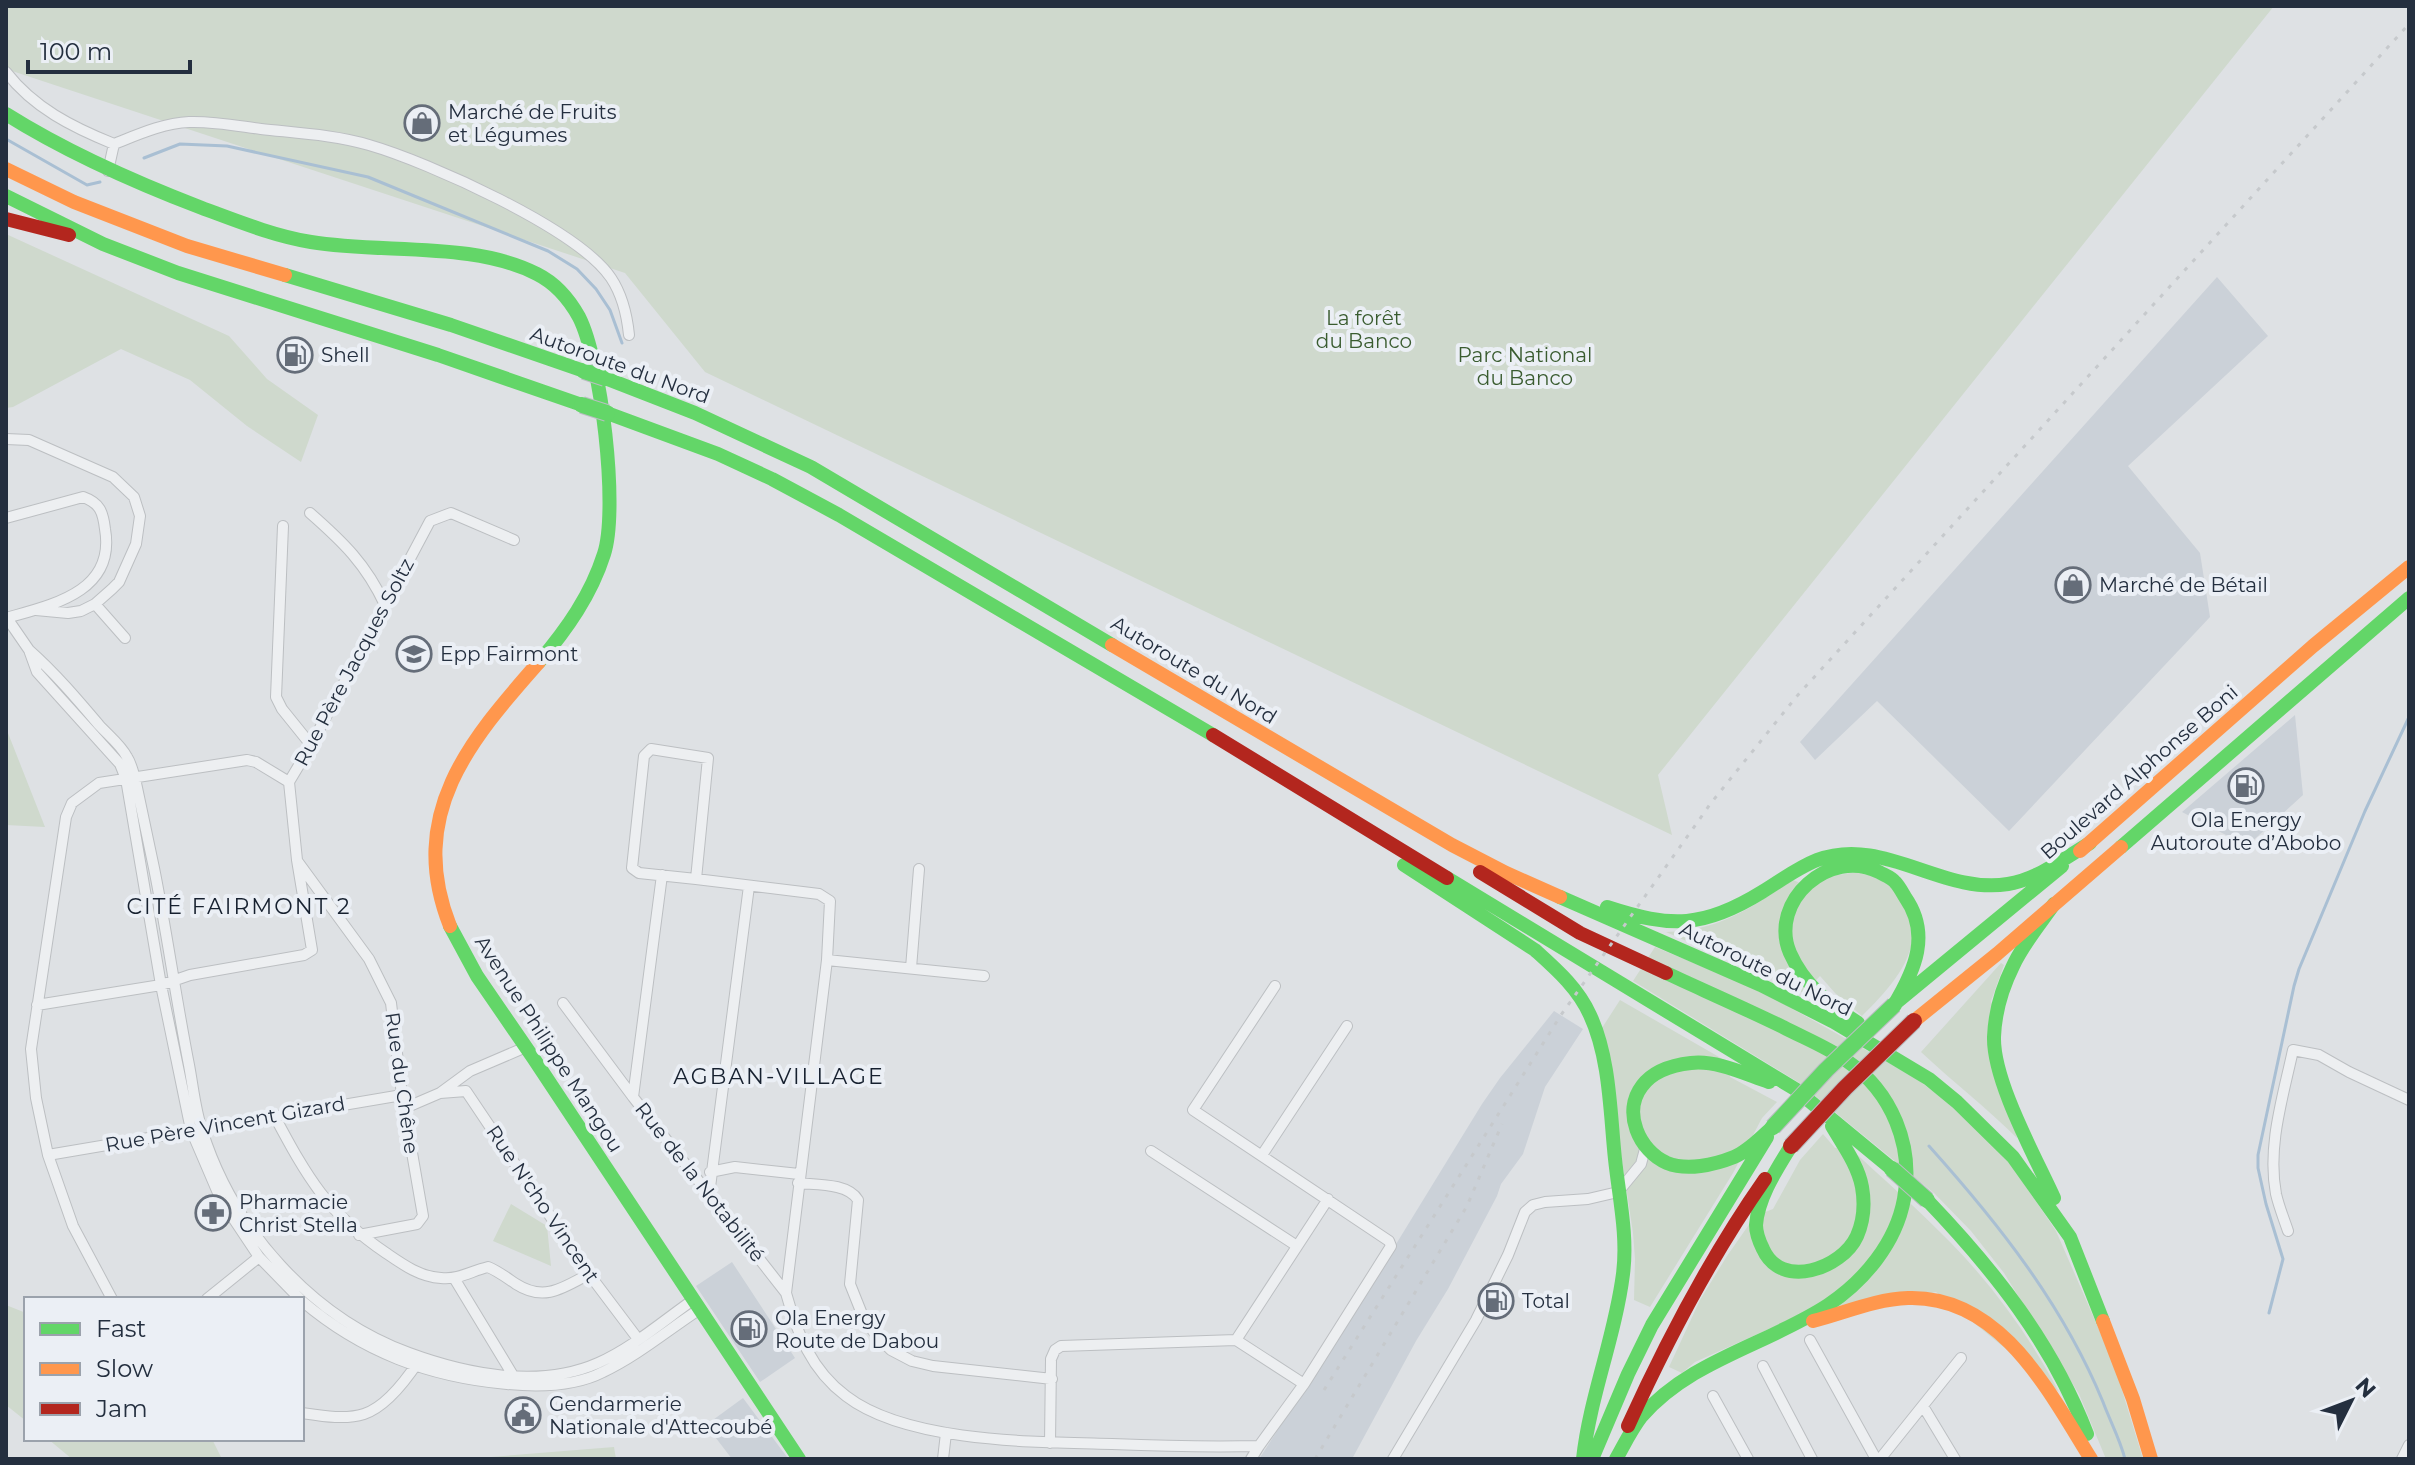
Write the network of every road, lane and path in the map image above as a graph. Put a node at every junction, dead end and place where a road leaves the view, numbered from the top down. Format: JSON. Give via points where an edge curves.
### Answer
{"nodes":[{"id":1,"x":6,"y":72,"type":"edge"},
{"id":2,"x":6,"y":114,"type":"edge"},
{"id":3,"x":114,"y":144,"type":"junction"},
{"id":4,"x":6,"y":169,"type":"edge"},
{"id":5,"x":108,"y":171,"type":"junction"},
{"id":6,"x":6,"y":196,"type":"edge"},
{"id":7,"x":6,"y":219,"type":"edge"},
{"id":8,"x":103,"y":244,"type":"junction"},
{"id":9,"x":629,"y":335,"type":"dead end"},
{"id":10,"x":6,"y":439,"type":"edge"},
{"id":11,"x":310,"y":513,"type":"dead end"},
{"id":12,"x":6,"y":518,"type":"edge"},
{"id":13,"x":283,"y":526,"type":"dead end"},
{"id":14,"x":514,"y":540,"type":"dead end"},
{"id":15,"x":2409,"y":567,"type":"edge"},
{"id":16,"x":2409,"y":598,"type":"edge"},
{"id":17,"x":95,"y":604,"type":"junction"},
{"id":18,"x":385,"y":605,"type":"junction"},
{"id":19,"x":36,"y":610,"type":"junction"},
{"id":20,"x":6,"y":618,"type":"edge"},
{"id":21,"x":125,"y":638,"type":"dead end"},
{"id":22,"x":311,"y":745,"type":"junction"},
{"id":23,"x":1323,"y":771,"type":"junction"},
{"id":24,"x":130,"y":778,"type":"junction"},
{"id":25,"x":289,"y":782,"type":"junction"},
{"id":26,"x":1361,"y":826,"type":"junction"},
{"id":27,"x":2090,"y":843,"type":"junction"},
{"id":28,"x":297,"y":860,"type":"junction"},
{"id":29,"x":919,"y":869,"type":"dead end"},
{"id":30,"x":662,"y":875,"type":"junction"},
{"id":31,"x":696,"y":879,"type":"junction"},
{"id":32,"x":749,"y":886,"type":"junction"},
{"id":33,"x":159,"y":894,"type":"junction"},
{"id":34,"x":146,"y":895,"type":"junction"},
{"id":35,"x":1565,"y":900,"type":"junction"},
{"id":36,"x":2054,"y":904,"type":"junction"},
{"id":37,"x":827,"y":960,"type":"junction"},
{"id":38,"x":911,"y":968,"type":"junction"},
{"id":39,"x":984,"y":976,"type":"dead end"},
{"id":40,"x":174,"y":981,"type":"junction"},
{"id":41,"x":161,"y":985,"type":"junction"},
{"id":42,"x":1275,"y":986,"type":"dead end"},
{"id":43,"x":563,"y":1003,"type":"dead end"},
{"id":44,"x":37,"y":1005,"type":"junction"},
{"id":45,"x":1894,"y":1005,"type":"junction"},
{"id":46,"x":1347,"y":1026,"type":"dead end"},
{"id":47,"x":526,"y":1047,"type":"junction"},
{"id":48,"x":1929,"y":1079,"type":"junction"},
{"id":49,"x":1795,"y":1089,"type":"junction"},
{"id":50,"x":440,"y":1093,"type":"junction"},
{"id":51,"x":402,"y":1095,"type":"junction"},
{"id":52,"x":633,"y":1097,"type":"junction"},
{"id":53,"x":2409,"y":1100,"type":"edge"},
{"id":54,"x":405,"y":1108,"type":"junction"},
{"id":55,"x":1822,"y":1110,"type":"junction"},
{"id":56,"x":275,"y":1117,"type":"junction"},
{"id":57,"x":1773,"y":1127,"type":"junction"},
{"id":58,"x":196,"y":1129,"type":"junction"},
{"id":59,"x":1791,"y":1146,"type":"junction"},
{"id":60,"x":1645,"y":1149,"type":"junction"},
{"id":61,"x":1151,"y":1151,"type":"dead end"},
{"id":62,"x":48,"y":1155,"type":"junction"},
{"id":63,"x":1262,"y":1155,"type":"junction"},
{"id":64,"x":710,"y":1172,"type":"junction"},
{"id":65,"x":799,"y":1178,"type":"junction"},
{"id":66,"x":1618,"y":1192,"type":"junction"},
{"id":67,"x":709,"y":1195,"type":"junction"},
{"id":68,"x":1328,"y":1199,"type":"junction"},
{"id":69,"x":2288,"y":1231,"type":"dead end"},
{"id":70,"x":359,"y":1235,"type":"junction"},
{"id":71,"x":2070,"y":1237,"type":"junction"},
{"id":72,"x":1297,"y":1246,"type":"junction"},
{"id":73,"x":259,"y":1257,"type":"junction"},
{"id":74,"x":589,"y":1274,"type":"junction"},
{"id":75,"x":454,"y":1278,"type":"junction"},
{"id":76,"x":786,"y":1293,"type":"junction"},
{"id":77,"x":111,"y":1297,"type":"edge"},
{"id":78,"x":209,"y":1297,"type":"edge"},
{"id":79,"x":298,"y":1297,"type":"edge"},
{"id":80,"x":304,"y":1302,"type":"edge"},
{"id":81,"x":696,"y":1305,"type":"junction"},
{"id":82,"x":1791,"y":1326,"type":"junction"},
{"id":83,"x":638,"y":1339,"type":"junction"},
{"id":84,"x":1236,"y":1340,"type":"junction"},
{"id":85,"x":1810,"y":1340,"type":"dead end"},
{"id":86,"x":1961,"y":1358,"type":"dead end"},
{"id":87,"x":417,"y":1362,"type":"junction"},
{"id":88,"x":1763,"y":1366,"type":"dead end"},
{"id":89,"x":514,"y":1377,"type":"junction"},
{"id":90,"x":1052,"y":1379,"type":"junction"},
{"id":91,"x":1304,"y":1384,"type":"junction"},
{"id":92,"x":1713,"y":1396,"type":"dead end"},
{"id":93,"x":1923,"y":1406,"type":"junction"},
{"id":94,"x":304,"y":1413,"type":"edge"},
{"id":95,"x":946,"y":1433,"type":"junction"},
{"id":96,"x":1050,"y":1443,"type":"junction"},
{"id":97,"x":2409,"y":1445,"type":"edge"},
{"id":98,"x":1166,"y":1446,"type":"junction"},
{"id":99,"x":1259,"y":1446,"type":"junction"},
{"id":100,"x":799,"y":1459,"type":"edge"},
{"id":101,"x":943,"y":1459,"type":"edge"},
{"id":102,"x":1166,"y":1459,"type":"edge"},
{"id":103,"x":1251,"y":1459,"type":"edge"},
{"id":104,"x":1393,"y":1459,"type":"edge"},
{"id":105,"x":1583,"y":1459,"type":"edge"},
{"id":106,"x":1592,"y":1459,"type":"edge"},
{"id":107,"x":1614,"y":1459,"type":"edge"},
{"id":108,"x":1748,"y":1459,"type":"edge"},
{"id":109,"x":1812,"y":1459,"type":"edge"},
{"id":110,"x":1878,"y":1459,"type":"edge"},
{"id":111,"x":1955,"y":1459,"type":"edge"},
{"id":112,"x":2094,"y":1459,"type":"edge"},
{"id":113,"x":2151,"y":1459,"type":"edge"},
{"id":114,"x":2402,"y":1459,"type":"edge"}],
"edges":[{"from":1,"to":3,"type":"street","via":[[51,114]]},
{"from":2,"to":5,"type":"main road","name":"Avenue Philippe Mangou"},
{"from":3,"to":5,"type":"street"},
{"from":3,"to":9,"type":"street","via":[[189,122],[292,132],[395,153],[518,209],[586,253],[610,277],[626,308]]},
{"from":4,"to":23,"type":"main road","name":"Autoroute du Nord","bridge":true,"via":[[187,246],[451,325],[708,419],[811,467]]},
{"from":5,"to":47,"type":"main road","name":"Avenue Philippe Mangou","via":[[233,220],[309,242],[453,254],[521,266],[560,290],[586,332],[594,356],[605,450],[610,521],[606,551],[575,619],[483,725],[456,769],[444,794],[436,842],[438,884],[452,932],[468,965]]},
{"from":6,"to":8,"type":"main road"},
{"from":7,"to":8,"type":"main road"},
{"from":8,"to":26,"type":"main road","bridge":true,"via":[[718,454],[839,515]]},
{"from":10,"to":17,"type":"street","via":[[29,440],[113,477],[134,497],[140,516],[136,544],[119,582]]},
{"from":11,"to":18,"type":"street","via":[[360,560]]},
{"from":12,"to":19,"type":"street","via":[[83,497],[101,508],[107,544],[95,578],[79,593]]},
{"from":13,"to":22,"type":"street","via":[[276,697]]},
{"from":14,"to":18,"type":"street","name":"Rue Père Jacques Soltz","via":[[451,513],[432,519]]},
{"from":15,"to":27,"type":"main road","name":"Boulevard Alphonse Boni"},
{"from":16,"to":36,"type":"main road"},
{"from":17,"to":19,"type":"street","via":[[68,613]]},
{"from":17,"to":21,"type":"street"},
{"from":18,"to":22,"type":"street","name":"Rue Père Jacques Soltz"},
{"from":19,"to":20,"type":"street"},
{"from":20,"to":24,"type":"street","via":[[127,757]]},
{"from":22,"to":25,"type":"street","name":"Rue Père Jacques Soltz"},
{"from":23,"to":35,"type":"main road","name":"Autoroute du Nord","via":[[1452,845]]},
{"from":23,"to":82,"type":"main road","via":[[1591,938],[1774,1022],[1864,1074],[1895,1116],[1904,1139],[1901,1216],[1881,1254],[1849,1289]]},
{"from":24,"to":25,"type":"street","via":[[247,760]]},
{"from":24,"to":33,"type":"street"},
{"from":24,"to":34,"type":"street"},
{"from":24,"to":44,"type":"street","via":[[99,783],[72,803],[66,817]]},
{"from":25,"to":28,"type":"street","name":"Rue Père Jacques Soltz"},
{"from":26,"to":49,"type":"main road"},
{"from":26,"to":66,"type":"main road","via":[[1406,867],[1531,948],[1572,986],[1597,1031]]},
{"from":27,"to":35,"type":"main road","via":[[2022,880],[1991,886],[1874,854],[1828,855],[1729,911],[1688,923],[1652,920],[1588,900]]},
{"from":27,"to":45,"type":"main road","name":"Boulevard Alphonse Boni"},
{"from":28,"to":40,"type":"street","name":"Rue Père Jacques Soltz","via":[[312,950]]},
{"from":28,"to":51,"type":"street","name":"Rue du Chêne","via":[[382,982],[391,1003]]},
{"from":29,"to":38,"type":"street"},
{"from":30,"to":31,"type":"street"},
{"from":30,"to":31,"type":"street","via":[[632,868],[644,756],[651,749],[708,758]]},
{"from":30,"to":52,"type":"street","name":"Rue de la Notabilité"},
{"from":31,"to":32,"type":"street"},
{"from":32,"to":37,"type":"street","via":[[826,897],[831,906]]},
{"from":32,"to":64,"type":"street"},
{"from":33,"to":34,"type":"street"},
{"from":33,"to":40,"type":"street"},
{"from":34,"to":41,"type":"street"},
{"from":35,"to":48,"type":"main road","name":"Autoroute du Nord","via":[[1761,985]]},
{"from":36,"to":59,"type":"main road","bridge":true,"via":[[1914,1021]]},
{"from":36,"to":71,"type":"main road","via":[[2010,971],[1999,999],[1994,1037],[2008,1096]]},
{"from":37,"to":38,"type":"street"},
{"from":37,"to":65,"type":"street"},
{"from":38,"to":39,"type":"street"},
{"from":40,"to":41,"type":"street","name":"Rue Père Jacques Soltz"},
{"from":40,"to":58,"type":"street"},
{"from":41,"to":44,"type":"street","name":"Rue Père Jacques Soltz"},
{"from":41,"to":58,"type":"street"},
{"from":42,"to":63,"type":"street","via":[[1193,1110]]},
{"from":43,"to":52,"type":"street"},
{"from":44,"to":62,"type":"street","via":[[31,1049]]},
{"from":45,"to":48,"type":"main road","via":[[1917,963],[1920,931],[1910,900],[1875,869],[1841,866],[1821,871],[1804,884],[1786,913],[1785,932],[1796,966],[1826,1000],[1906,1055]]},
{"from":45,"to":57,"type":"main road","bridge":true},
{"from":46,"to":63,"type":"street"},
{"from":47,"to":50,"type":"street","via":[[470,1071]]},
{"from":47,"to":81,"type":"main road","name":"Avenue Philippe Mangou"},
{"from":48,"to":71,"type":"main road","name":"Autoroute du Nord","via":[[2013,1157]]},
{"from":49,"to":55,"type":"main road"},
{"from":49,"to":60,"type":"main road","via":[[1710,1064],[1661,1070],[1640,1087],[1633,1108],[1635,1133]]},
{"from":50,"to":54,"type":"street"},
{"from":50,"to":74,"type":"street","name":"Rue N'cho Vincent","via":[[466,1091]]},
{"from":51,"to":54,"type":"street","name":"Rue du Chêne"},
{"from":51,"to":56,"type":"street","name":"Rue Père Vincent Gizard"},
{"from":52,"to":67,"type":"street","name":"Rue de la Notabilité"},
{"from":53,"to":69,"type":"street","via":[[2319,1055],[2293,1050],[2273,1165]]},
{"from":54,"to":70,"type":"street","name":"Rue du Chêne","via":[[423,1216],[417,1224]]},
{"from":55,"to":59,"type":"main road","via":[[1862,1186],[1864,1213],[1847,1251],[1810,1272],[1799,1273],[1771,1260],[1756,1234],[1761,1202]]},
{"from":55,"to":112,"type":"main road","bridge":true,"via":[[1963,1236],[2029,1322],[2072,1397]]},
{"from":56,"to":58,"type":"street","name":"Rue Père Vincent Gizard"},
{"from":56,"to":70,"type":"street","via":[[319,1193]]},
{"from":57,"to":60,"type":"main road","via":[[1735,1156],[1697,1166],[1677,1167]]},
{"from":57,"to":106,"type":"main road","via":[[1650,1328]]},
{"from":58,"to":62,"type":"street","name":"Rue Père Vincent Gizard"},
{"from":58,"to":73,"type":"street","via":[[221,1200]]},
{"from":58,"to":87,"type":"street","via":[[238,1209],[291,1276],[347,1322]]},
{"from":59,"to":107,"type":"main road","via":[[1737,1219],[1665,1345]]},
{"from":60,"to":66,"type":"street","via":[[1641,1164]]},
{"from":61,"to":72,"type":"street"},
{"from":62,"to":77,"type":"street","via":[[73,1226]]},
{"from":63,"to":68,"type":"street"},
{"from":64,"to":65,"type":"street","via":[[735,1167]]},
{"from":64,"to":67,"type":"street"},
{"from":65,"to":76,"type":"street"},
{"from":65,"to":90,"type":"street","via":[[856,1195],[850,1284],[864,1319],[891,1350],[933,1366]]},
{"from":66,"to":104,"type":"street","via":[[1545,1202],[1525,1212],[1476,1320]]},
{"from":66,"to":105,"type":"main road","via":[[1623,1272]]},
{"from":67,"to":76,"type":"street","name":"Rue de la Notabilité"},
{"from":68,"to":72,"type":"street"},
{"from":68,"to":91,"type":"street","via":[[1391,1244]]},
{"from":70,"to":75,"type":"street","via":[[415,1271]]},
{"from":71,"to":113,"type":"main road","name":"Autoroute du Nord","via":[[2129,1387]]},
{"from":72,"to":84,"type":"street"},
{"from":73,"to":78,"type":"street"},
{"from":73,"to":79,"type":"street"},
{"from":74,"to":75,"type":"street","via":[[542,1293],[529,1292],[488,1267]]},
{"from":74,"to":83,"type":"street","name":"Rue N'cho Vincent"},
{"from":75,"to":89,"type":"street"},
{"from":76,"to":95,"type":"street","via":[[809,1357],[845,1396],[874,1414]]},
{"from":80,"to":87,"type":"street","via":[[353,1338]]},
{"from":81,"to":83,"type":"street"},
{"from":81,"to":87,"type":"street","via":[[602,1373],[553,1386],[476,1381]]},
{"from":81,"to":100,"type":"main road","name":"Avenue Philippe Mangou"},
{"from":82,"to":107,"type":"main road","via":[[1679,1382],[1633,1427]]},
{"from":82,"to":112,"type":"main road","via":[[1889,1299],[1955,1304],[1997,1332],[2036,1372]]},
{"from":83,"to":89,"type":"street","via":[[596,1364],[554,1375]]},
{"from":84,"to":90,"type":"street","via":[[1061,1346],[1051,1359]]},
{"from":84,"to":91,"type":"street"},
{"from":85,"to":110,"type":"street"},
{"from":86,"to":93,"type":"street"},
{"from":87,"to":89,"type":"street"},
{"from":87,"to":94,"type":"street","via":[[387,1399],[366,1413]]},
{"from":88,"to":109,"type":"street"},
{"from":90,"to":96,"type":"street"},
{"from":91,"to":99,"type":"street"},
{"from":92,"to":108,"type":"street"},
{"from":93,"to":110,"type":"street"},
{"from":93,"to":111,"type":"street"},
{"from":95,"to":96,"type":"street"},
{"from":95,"to":101,"type":"street"},
{"from":96,"to":98,"type":"street"},
{"from":97,"to":114,"type":"street"},
{"from":98,"to":99,"type":"street"},
{"from":98,"to":102,"type":"street"},
{"from":99,"to":103,"type":"street"}]}
